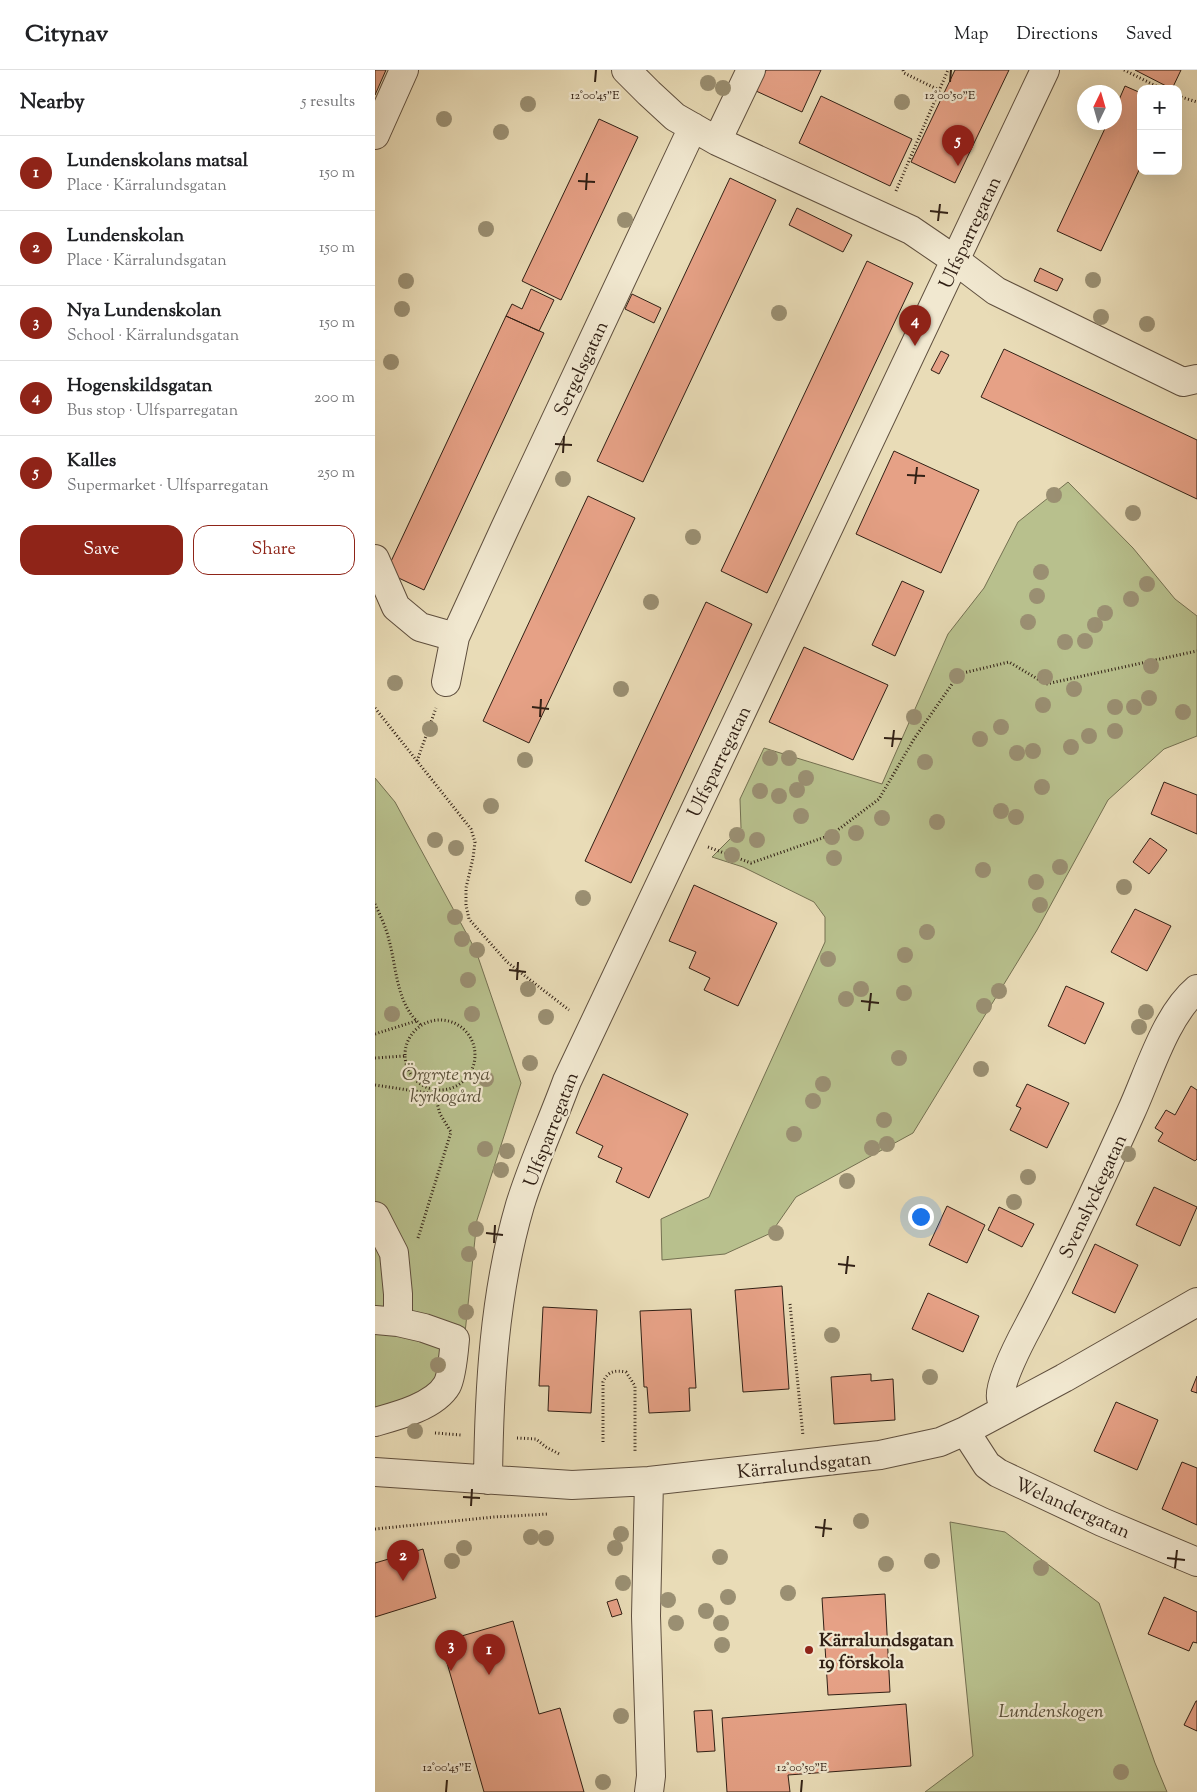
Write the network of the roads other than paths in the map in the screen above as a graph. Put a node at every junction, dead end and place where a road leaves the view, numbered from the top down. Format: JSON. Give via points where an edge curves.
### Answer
{"nodes":[{"id":1,"x":405,"y":70,"type":"edge"},
{"id":2,"x":626,"y":70,"type":"edge"},
{"id":3,"x":751,"y":70,"type":"edge"},
{"id":4,"x":1045,"y":70,"type":"edge"},
{"id":5,"x":693,"y":127,"type":"junction"},
{"id":6,"x":375,"y":135,"type":"edge"},
{"id":7,"x":717,"y":141,"type":"junction"},
{"id":8,"x":955,"y":260,"type":"junction"},
{"id":9,"x":1197,"y":379,"type":"edge"},
{"id":10,"x":375,"y":559,"type":"edge"},
{"id":11,"x":455,"y":637,"type":"junction"},
{"id":12,"x":446,"y":682,"type":"road end"},
{"id":13,"x":1197,"y":989,"type":"edge"},
{"id":14,"x":375,"y":1216,"type":"edge"},
{"id":15,"x":1197,"y":1302,"type":"edge"},
{"id":16,"x":387,"y":1321,"type":"edge"},
{"id":17,"x":1007,"y":1408,"type":"junction"},
{"id":18,"x":375,"y":1422,"type":"edge"},
{"id":19,"x":965,"y":1431,"type":"junction"},
{"id":20,"x":375,"y":1472,"type":"edge"},
{"id":21,"x":488,"y":1480,"type":"junction"},
{"id":22,"x":649,"y":1481,"type":"junction"},
{"id":23,"x":1197,"y":1562,"type":"edge"},
{"id":24,"x":649,"y":1792,"type":"edge"}],
"edges":[{"from":1,"to":6,"type":"street"},
{"from":2,"to":5,"type":"street","via":[[675,117]]},
{"from":3,"to":7,"type":"street"},
{"from":4,"to":8,"type":"street","name":"Ulfsparregatan"},
{"from":5,"to":7,"type":"street"},
{"from":5,"to":11,"type":"street","name":"Sergelsgatan"},
{"from":7,"to":8,"type":"street","via":[[911,230]]},
{"from":8,"to":9,"type":"street","via":[[996,291],[1183,382]]},
{"from":8,"to":21,"type":"street","name":"Ulfsparregatan","via":[[567,1081],[521,1204],[507,1254],[493,1345]]},
{"from":10,"to":11,"type":"street","via":[[396,607],[419,626]]},
{"from":11,"to":12,"type":"street","name":"Sergelsgatan"},
{"from":13,"to":17,"type":"street","name":"Svenslyckegatan","via":[[1187,997],[1170,1022],[1055,1276],[1016,1351],[1002,1386],[1001,1397]]},
{"from":14,"to":16,"type":"street","via":[[394,1252],[398,1294]]},
{"from":15,"to":17,"type":"street","name":"Kärralundsgatan"},
{"from":16,"to":18,"type":"street","via":[[424,1328],[455,1339],[448,1384],[435,1399]]},
{"from":17,"to":19,"type":"street","name":"Kärralundsgatan"},
{"from":19,"to":22,"type":"street","name":"Kärralundsgatan","via":[[940,1442],[881,1456]]},
{"from":19,"to":23,"type":"street","name":"Welandergatan","via":[[987,1465],[997,1473]]},
{"from":20,"to":21,"type":"street","name":"Kärralundsgatan"},
{"from":21,"to":22,"type":"street","name":"Kärralundsgatan","via":[[572,1485]]},
{"from":22,"to":24,"type":"street","via":[[646,1616]]}]}
